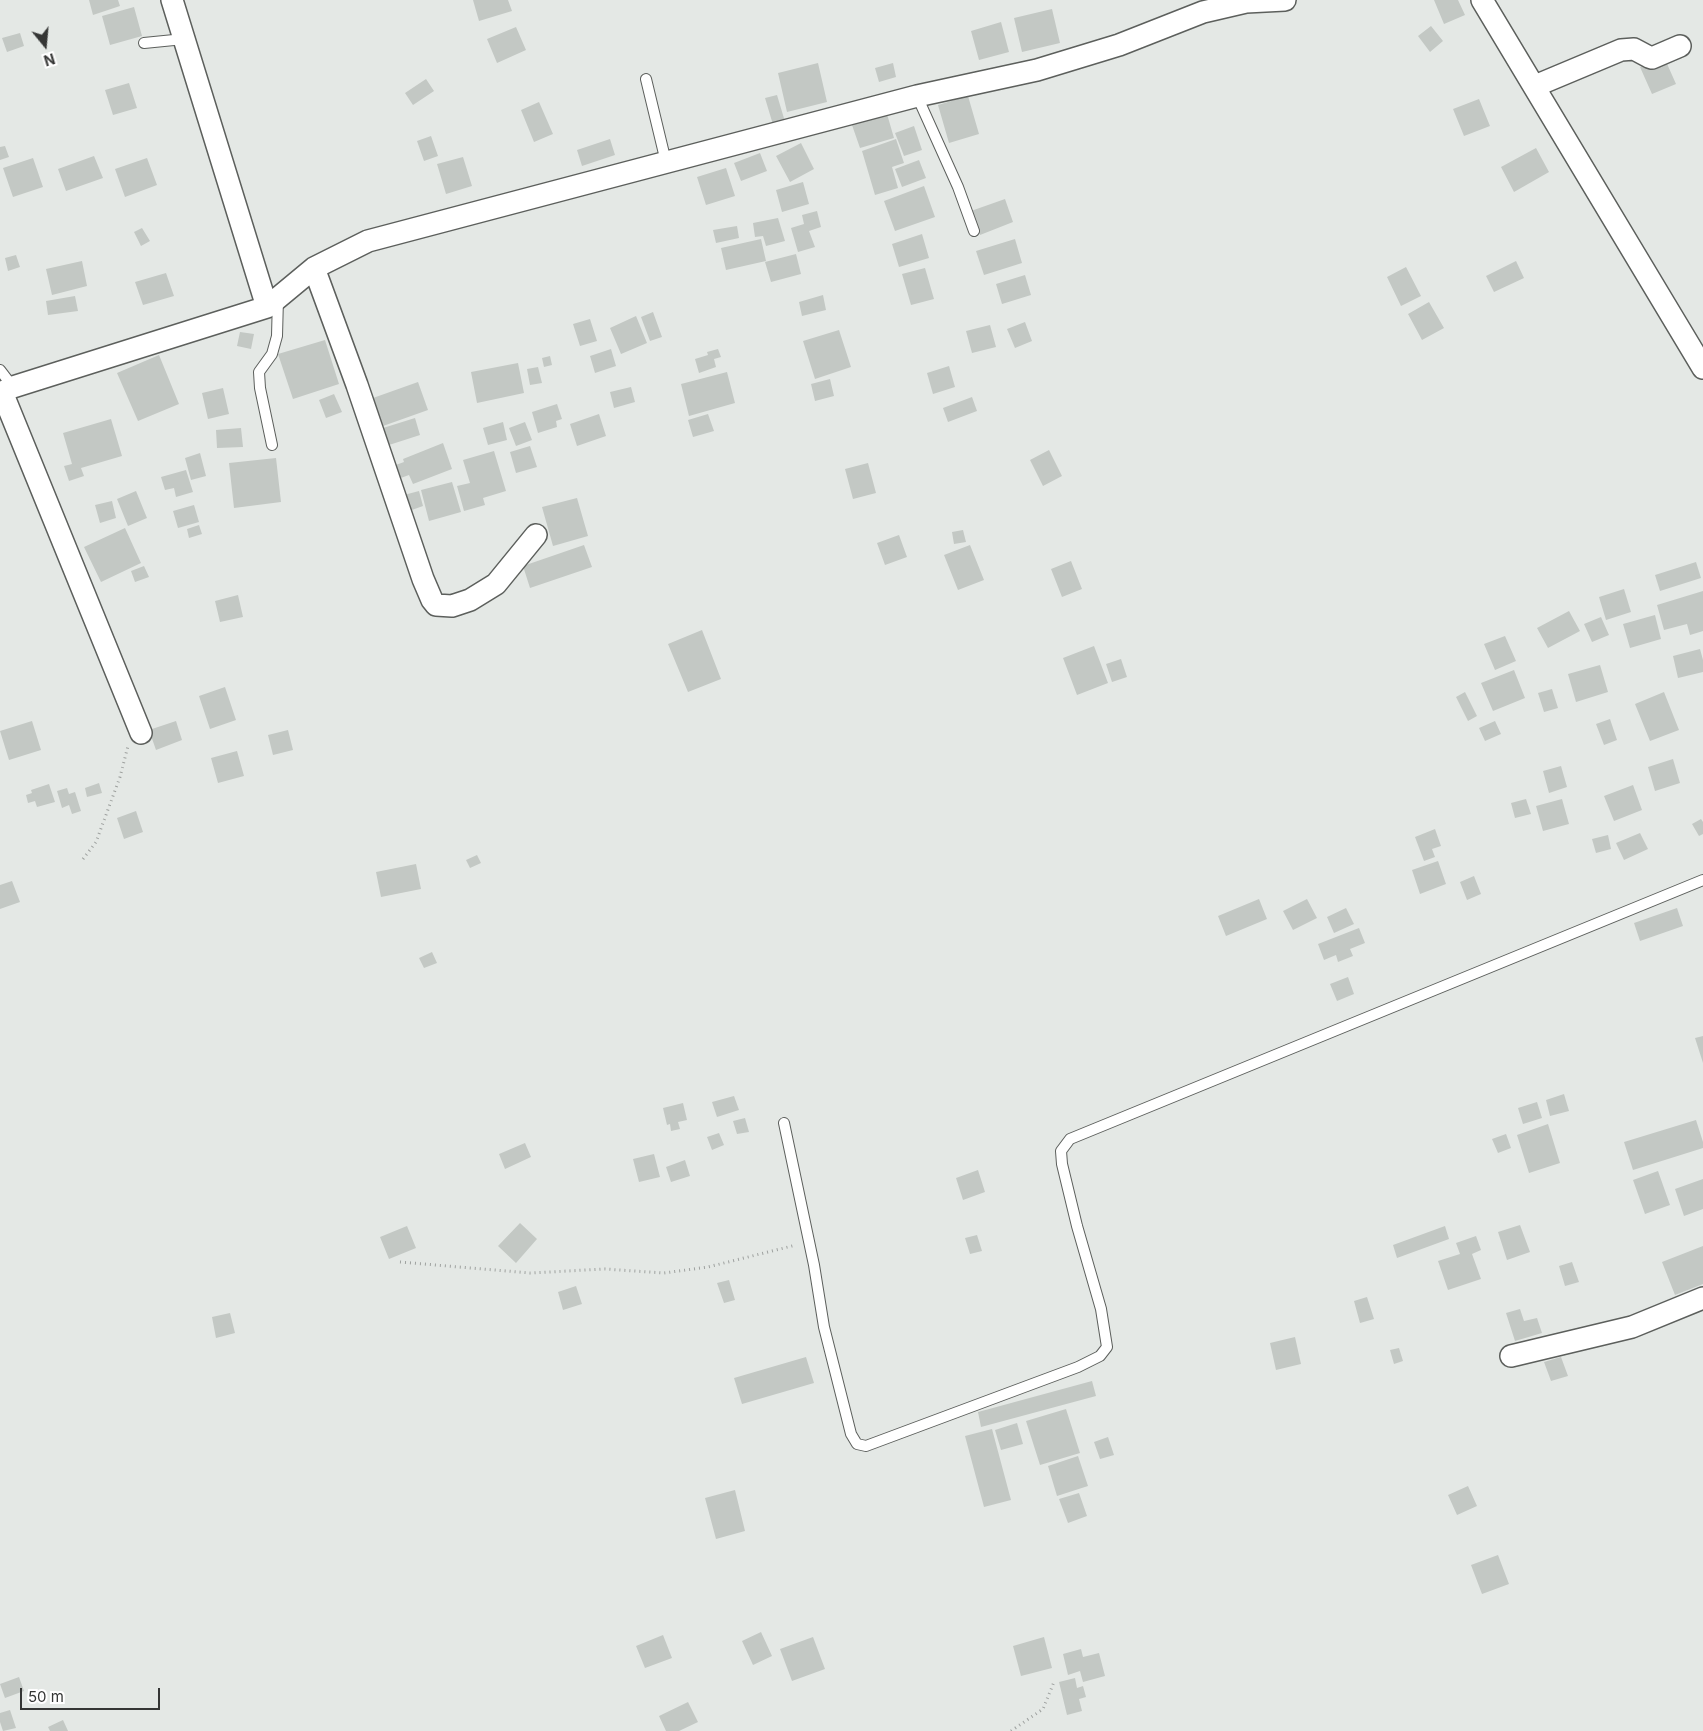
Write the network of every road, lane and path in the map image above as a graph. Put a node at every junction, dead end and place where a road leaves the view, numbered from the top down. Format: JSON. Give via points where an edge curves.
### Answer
{"nodes":[{"id":1,"x":172,"y":0,"type":"edge"},
{"id":2,"x":1285,"y":0,"type":"edge"},
{"id":3,"x":1482,"y":0,"type":"edge"},
{"id":4,"x":184,"y":39,"type":"junction"},
{"id":5,"x":144,"y":43,"type":"dead end"},
{"id":6,"x":1680,"y":46,"type":"dead end"},
{"id":7,"x":646,"y":79,"type":"dead end"},
{"id":8,"x":1535,"y":86,"type":"junction"},
{"id":9,"x":917,"y":96,"type":"junction"},
{"id":10,"x":666,"y":162,"type":"junction"},
{"id":11,"x":974,"y":231,"type":"dead end"},
{"id":12,"x":314,"y":268,"type":"junction"},
{"id":13,"x":273,"y":302,"type":"junction"},
{"id":14,"x":1703,"y":368,"type":"edge"},
{"id":15,"x":0,"y":370,"type":"edge"},
{"id":16,"x":5,"y":391,"type":"edge"},
{"id":17,"x":272,"y":445,"type":"dead end"},
{"id":18,"x":536,"y":535,"type":"dead end"},
{"id":19,"x":138,"y":726,"type":"joint"},
{"id":20,"x":83,"y":859,"type":"dead end"},
{"id":21,"x":1703,"y":880,"type":"edge"},
{"id":22,"x":784,"y":1123,"type":"dead end"},
{"id":23,"x":809,"y":1242,"type":"junction"},
{"id":24,"x":400,"y":1262,"type":"dead end"},
{"id":25,"x":1703,"y":1298,"type":"edge"},
{"id":26,"x":1511,"y":1356,"type":"dead end"},
{"id":27,"x":1054,"y":1682,"type":"dead end"},
{"id":28,"x":1011,"y":1731,"type":"edge"}],
"edges":[{"from":1,"to":4,"type":"street"},
{"from":2,"to":9,"type":"street","via":[[1246,2],[1203,12],[1119,45],[1037,70]]},
{"from":3,"to":8,"type":"street"},
{"from":4,"to":5,"type":"lane"},
{"from":4,"to":13,"type":"street"},
{"from":6,"to":8,"type":"street","via":[[1652,58],[1634,49],[1621,50]]},
{"from":7,"to":10,"type":"lane"},
{"from":8,"to":14,"type":"street"},
{"from":9,"to":10,"type":"street"},
{"from":9,"to":11,"type":"lane"},
{"from":10,"to":12,"type":"street","via":[[368,241]]},
{"from":12,"to":13,"type":"street"},
{"from":12,"to":18,"type":"street","via":[[423,579],[436,605],[452,606],[470,600],[496,584]]},
{"from":13,"to":16,"type":"street"},
{"from":13,"to":17,"type":"lane","via":[[277,336],[272,354],[259,372]]},
{"from":15,"to":16,"type":"lane"},
{"from":16,"to":19,"type":"street"},
{"from":19,"to":20,"type":"path","via":[[96,842]]},
{"from":21,"to":23,"type":"lane","via":[[1070,1139],[1061,1152],[1062,1164],[1101,1309],[1107,1347],[1100,1356],[1078,1366],[866,1446],[857,1444],[851,1434],[824,1327]]},
{"from":22,"to":23,"type":"lane"},
{"from":23,"to":24,"type":"path","via":[[708,1268],[664,1273],[605,1269],[530,1273]]},
{"from":25,"to":26,"type":"street","via":[[1632,1327]]},
{"from":27,"to":28,"type":"path","via":[[1043,1709]]}]}
